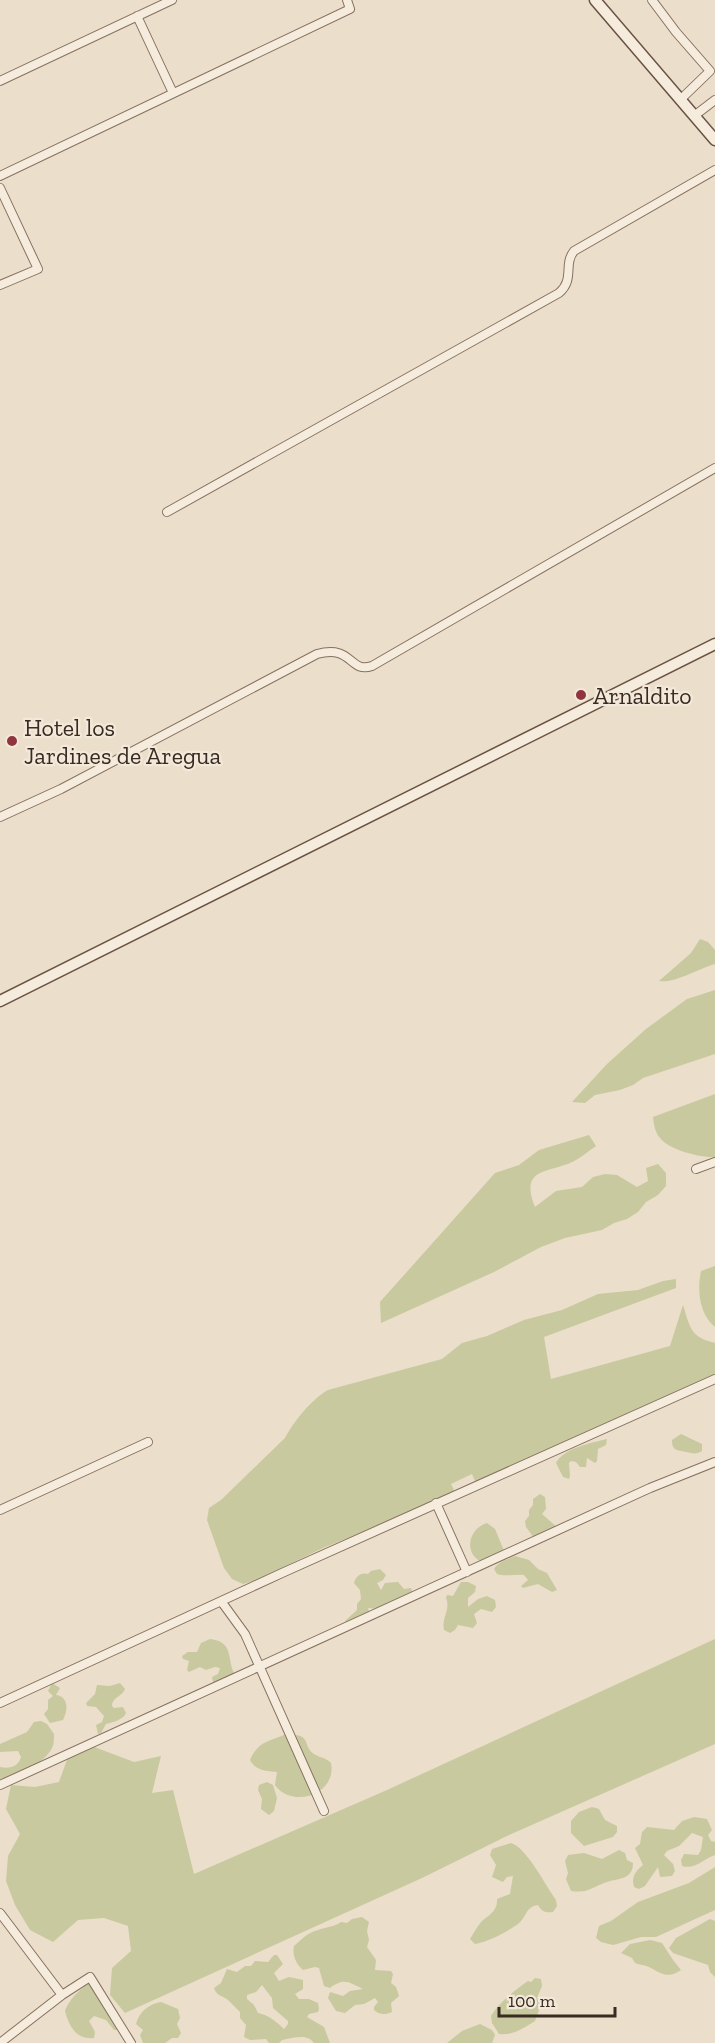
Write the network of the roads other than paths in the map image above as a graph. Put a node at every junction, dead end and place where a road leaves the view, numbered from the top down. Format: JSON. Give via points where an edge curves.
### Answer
{"nodes":[{"id":1,"x":172,"y":0,"type":"edge"},
{"id":2,"x":347,"y":0,"type":"edge"},
{"id":3,"x":595,"y":0,"type":"edge"},
{"id":4,"x":652,"y":0,"type":"edge"},
{"id":5,"x":137,"y":16,"type":"junction"},
{"id":6,"x":0,"y":81,"type":"edge"},
{"id":7,"x":172,"y":93,"type":"junction"},
{"id":8,"x":681,"y":99,"type":"junction"},
{"id":9,"x":715,"y":100,"type":"edge"},
{"id":10,"x":694,"y":116,"type":"junction"},
{"id":11,"x":715,"y":140,"type":"edge"},
{"id":12,"x":715,"y":170,"type":"edge"},
{"id":13,"x":0,"y":176,"type":"edge"},
{"id":14,"x":0,"y":188,"type":"edge"},
{"id":15,"x":0,"y":285,"type":"edge"},
{"id":16,"x":715,"y":468,"type":"edge"},
{"id":17,"x":167,"y":512,"type":"dead end"},
{"id":18,"x":715,"y":644,"type":"edge"},
{"id":19,"x":0,"y":817,"type":"edge"},
{"id":20,"x":0,"y":1001,"type":"edge"},
{"id":21,"x":715,"y":1162,"type":"edge"},
{"id":22,"x":696,"y":1169,"type":"dead end"},
{"id":23,"x":715,"y":1379,"type":"edge"},
{"id":24,"x":148,"y":1442,"type":"dead end"},
{"id":25,"x":715,"y":1462,"type":"edge"},
{"id":26,"x":436,"y":1503,"type":"junction"},
{"id":27,"x":0,"y":1510,"type":"edge"},
{"id":28,"x":467,"y":1572,"type":"junction"},
{"id":29,"x":221,"y":1601,"type":"junction"},
{"id":30,"x":260,"y":1666,"type":"junction"},
{"id":31,"x":0,"y":1703,"type":"edge"},
{"id":32,"x":0,"y":1785,"type":"edge"},
{"id":33,"x":324,"y":1811,"type":"dead end"},
{"id":34,"x":0,"y":1913,"type":"edge"},
{"id":35,"x":62,"y":1995,"type":"junction"},
{"id":36,"x":0,"y":2043,"type":"edge"},
{"id":37,"x":131,"y":2043,"type":"edge"}],
"edges":[{"from":1,"to":5,"type":"street"},
{"from":2,"to":7,"type":"street","via":[[350,9]]},
{"from":3,"to":8,"type":"street"},
{"from":4,"to":8,"type":"street","via":[[710,70]]},
{"from":5,"to":6,"type":"street"},
{"from":5,"to":7,"type":"street"},
{"from":7,"to":13,"type":"street"},
{"from":8,"to":10,"type":"street"},
{"from":9,"to":10,"type":"street"},
{"from":10,"to":11,"type":"street"},
{"from":12,"to":17,"type":"street","via":[[574,250],[566,287],[558,293]]},
{"from":14,"to":15,"type":"street","via":[[38,269]]},
{"from":16,"to":19,"type":"street","via":[[372,666],[358,668],[348,656],[337,652],[317,654]]},
{"from":18,"to":20,"type":"street"},
{"from":21,"to":22,"type":"street"},
{"from":23,"to":26,"type":"street"},
{"from":24,"to":27,"type":"street"},
{"from":25,"to":28,"type":"street"},
{"from":26,"to":28,"type":"street"},
{"from":26,"to":29,"type":"street"},
{"from":28,"to":30,"type":"street"},
{"from":29,"to":30,"type":"street","via":[[241,1628]]},
{"from":29,"to":31,"type":"street"},
{"from":30,"to":32,"type":"street"},
{"from":30,"to":33,"type":"street"},
{"from":34,"to":35,"type":"street"},
{"from":35,"to":36,"type":"street"},
{"from":35,"to":37,"type":"street","via":[[90,1977]]}]}
